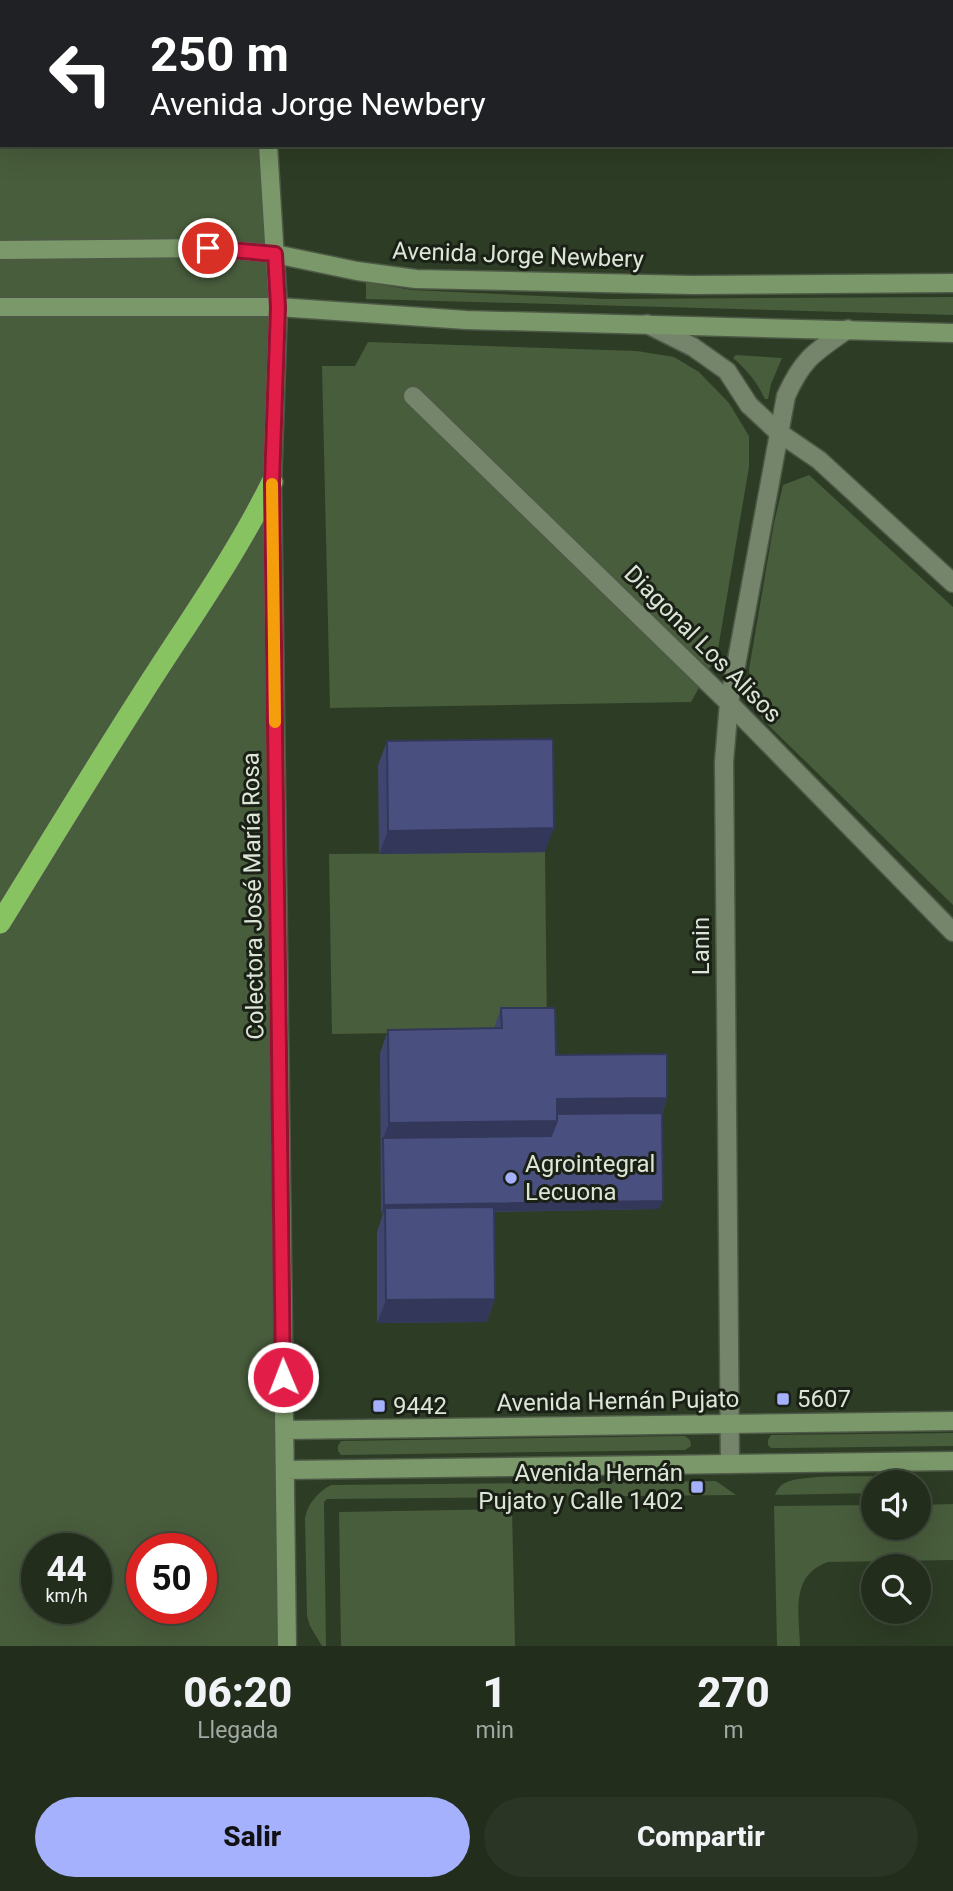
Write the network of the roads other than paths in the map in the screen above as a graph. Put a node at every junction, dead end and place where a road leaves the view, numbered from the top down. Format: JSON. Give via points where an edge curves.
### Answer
{"nodes":[{"id":1,"x":268,"y":147,"type":"edge"},
{"id":2,"x":0,"y":250,"type":"edge"},
{"id":3,"x":275,"y":254,"type":"junction"},
{"id":4,"x":953,"y":283,"type":"edge"},
{"id":5,"x":0,"y":307,"type":"edge"},
{"id":6,"x":278,"y":307,"type":"junction"},
{"id":7,"x":647,"y":324,"type":"junction"},
{"id":8,"x":848,"y":329,"type":"junction"},
{"id":9,"x":953,"y":333,"type":"edge"},
{"id":10,"x":413,"y":396,"type":"dead end"},
{"id":11,"x":778,"y":432,"type":"junction"},
{"id":12,"x":272,"y":482,"type":"junction"},
{"id":13,"x":953,"y":583,"type":"edge"},
{"id":14,"x":729,"y":703,"type":"junction"},
{"id":15,"x":0,"y":923,"type":"edge"},
{"id":16,"x":953,"y":932,"type":"edge"},
{"id":17,"x":953,"y":1421,"type":"edge"},
{"id":18,"x":729,"y":1424,"type":"junction"},
{"id":19,"x":284,"y":1430,"type":"junction"},
{"id":20,"x":953,"y":1461,"type":"edge"},
{"id":21,"x":730,"y":1464,"type":"junction"},
{"id":22,"x":285,"y":1470,"type":"junction"},
{"id":23,"x":287,"y":1646,"type":"edge"}],
"edges":[{"from":1,"to":3,"type":"main road","name":"Colectora José María Rosa"},
{"from":2,"to":3,"type":"main road","name":"Avenida Jorge Newbery","via":[[208,248]]},
{"from":3,"to":4,"type":"main road","name":"Avenida Jorge Newbery","via":[[416,279],[693,285]]},
{"from":3,"to":6,"type":"main road","name":"Colectora José María Rosa"},
{"from":5,"to":6,"type":"main road"},
{"from":6,"to":7,"type":"main road","via":[[466,320]]},
{"from":6,"to":12,"type":"main road","name":"Colectora José María Rosa"},
{"from":7,"to":8,"type":"main road"},
{"from":7,"to":11,"type":"street","via":[[727,371],[749,405]]},
{"from":8,"to":9,"type":"main road"},
{"from":8,"to":11,"type":"street","name":"Lanin","via":[[811,355],[796,373]]},
{"from":10,"to":14,"type":"street","name":"Diagonal Los Alisos"},
{"from":11,"to":13,"type":"street","via":[[820,460]]},
{"from":11,"to":14,"type":"street","name":"Lanin"},
{"from":12,"to":15,"type":"highway","via":[[253,521]]},
{"from":12,"to":19,"type":"main road","name":"Colectora José María Rosa"},
{"from":14,"to":16,"type":"street","name":"Diagonal Los Alisos"},
{"from":14,"to":18,"type":"street","name":"Lanin","via":[[724,775]]},
{"from":17,"to":18,"type":"main road","name":"Avenida Hernán Pujato"},
{"from":18,"to":19,"type":"main road","name":"Avenida Hernán Pujato"},
{"from":18,"to":21,"type":"street","name":"Lanin"},
{"from":19,"to":22,"type":"main road","name":"Colectora José María Rosa"},
{"from":20,"to":21,"type":"main road"},
{"from":21,"to":22,"type":"main road"},
{"from":22,"to":23,"type":"main road","name":"Colectora José María Rosa"}]}
